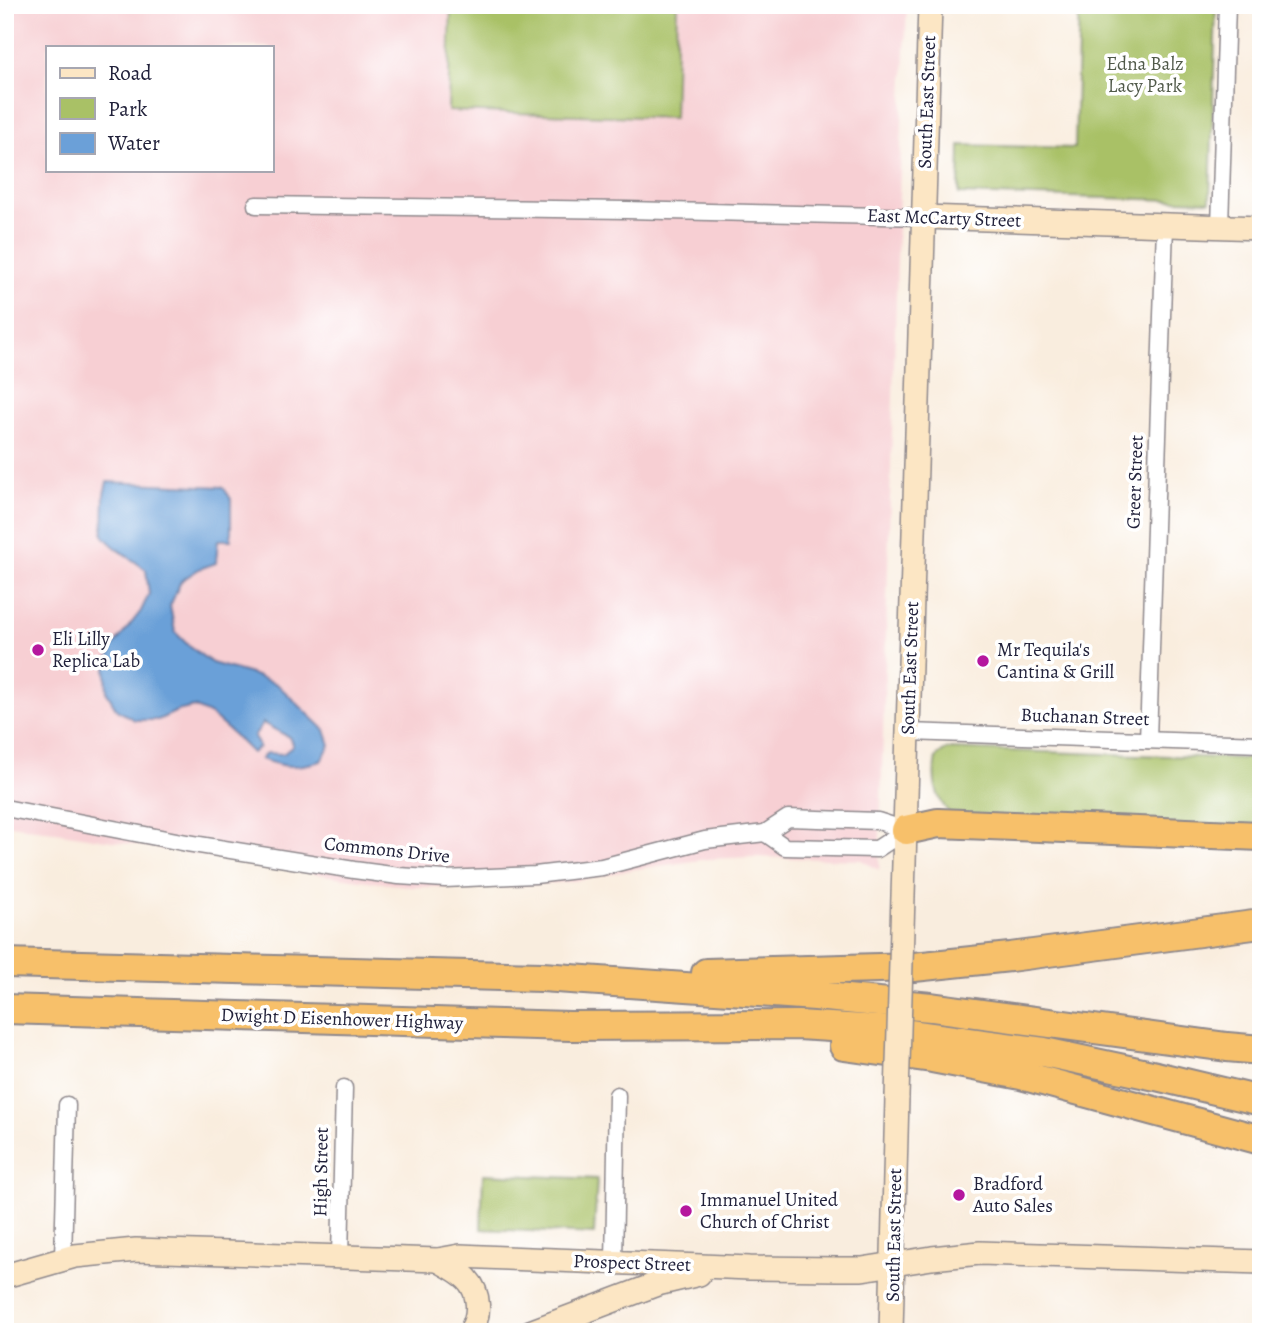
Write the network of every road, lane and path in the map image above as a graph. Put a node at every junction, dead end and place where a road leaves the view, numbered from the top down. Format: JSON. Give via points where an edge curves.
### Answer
{"nodes":[{"id":1,"x":930,"y":5,"type":"edge"},
{"id":2,"x":1227,"y":5,"type":"edge"},
{"id":3,"x":256,"y":205,"type":"dead end"},
{"id":4,"x":923,"y":217,"type":"junction"},
{"id":5,"x":1164,"y":225,"type":"junction"},
{"id":6,"x":1220,"y":226,"type":"junction"},
{"id":7,"x":1261,"y":228,"type":"edge"},
{"id":8,"x":908,"y":732,"type":"junction"},
{"id":9,"x":1148,"y":740,"type":"junction"},
{"id":10,"x":1261,"y":744,"type":"edge"},
{"id":11,"x":5,"y":808,"type":"edge"},
{"id":12,"x":906,"y":830,"type":"junction"},
{"id":13,"x":765,"y":833,"type":"junction"},
{"id":14,"x":1261,"y":836,"type":"edge"},
{"id":15,"x":1261,"y":924,"type":"edge"},
{"id":16,"x":9,"y":963,"type":"edge"},
{"id":17,"x":542,"y":977,"type":"junction"},
{"id":18,"x":5,"y":1009,"type":"edge"},
{"id":19,"x":678,"y":1026,"type":"junction"},
{"id":20,"x":1261,"y":1050,"type":"edge"},
{"id":21,"x":344,"y":1088,"type":"dead end"},
{"id":22,"x":617,"y":1095,"type":"dead end"},
{"id":23,"x":1261,"y":1101,"type":"edge"},
{"id":24,"x":67,"y":1105,"type":"dead end"},
{"id":25,"x":1261,"y":1140,"type":"edge"},
{"id":26,"x":340,"y":1257,"type":"junction"},
{"id":27,"x":63,"y":1259,"type":"junction"},
{"id":28,"x":438,"y":1260,"type":"junction"},
{"id":29,"x":614,"y":1262,"type":"junction"},
{"id":30,"x":1261,"y":1262,"type":"edge"},
{"id":31,"x":893,"y":1264,"type":"junction"},
{"id":32,"x":750,"y":1268,"type":"junction"},
{"id":33,"x":5,"y":1276,"type":"edge"},
{"id":34,"x":470,"y":1332,"type":"edge"},
{"id":35,"x":530,"y":1332,"type":"edge"},
{"id":36,"x":891,"y":1332,"type":"edge"}],
"edges":[{"from":1,"to":4,"type":"main road","name":"South East Street"},
{"from":2,"to":6,"type":"street"},
{"from":3,"to":4,"type":"street","name":"East McCarty Street"},
{"from":4,"to":5,"type":"main road","name":"East McCarty Street"},
{"from":4,"to":8,"type":"main road","name":"South East Street"},
{"from":5,"to":6,"type":"main road","name":"East McCarty Street"},
{"from":5,"to":9,"type":"street","name":"Greer Street"},
{"from":6,"to":7,"type":"main road","name":"East McCarty Street"},
{"from":8,"to":9,"type":"street","name":"Buchanan Street"},
{"from":8,"to":12,"type":"main road","name":"South East Street"},
{"from":9,"to":10,"type":"street","name":"Buchanan Street"},
{"from":11,"to":13,"type":"street","name":"Commons Drive","via":[[373,873],[445,879],[578,870],[705,840]]},
{"from":12,"to":13,"type":"street","via":[[878,821],[788,818]]},
{"from":12,"to":13,"type":"street","via":[[877,849],[785,847]]},
{"from":12,"to":14,"type":"highway","via":[[938,823]]},
{"from":12,"to":31,"type":"main road","name":"South East Street","bridge":true},
{"from":15,"to":17,"type":"highway","via":[[914,967]]},
{"from":16,"to":17,"type":"highway"},
{"from":17,"to":20,"type":"highway","via":[[904,1004]]},
{"from":18,"to":19,"type":"highway","name":"Dwight D Eisenhower Highway"},
{"from":19,"to":23,"type":"highway","via":[[798,1025],[927,1036],[1044,1052]]},
{"from":19,"to":25,"type":"highway","via":[[974,1065]]},
{"from":21,"to":26,"type":"street","name":"High Street"},
{"from":22,"to":29,"type":"street"},
{"from":24,"to":27,"type":"street"},
{"from":26,"to":27,"type":"main road","name":"Prospect Street","via":[[136,1250]]},
{"from":26,"to":28,"type":"main road","name":"Prospect Street"},
{"from":27,"to":33,"type":"main road","name":"Prospect Street"},
{"from":28,"to":29,"type":"main road","name":"Prospect Street","via":[[460,1256]]},
{"from":28,"to":34,"type":"main road","via":[[466,1278],[474,1289],[478,1309]]},
{"from":29,"to":32,"type":"main road","name":"Prospect Street"},
{"from":30,"to":31,"type":"main road","name":"Prospect Street","via":[[979,1253]]},
{"from":31,"to":32,"type":"main road","name":"Prospect Street","via":[[852,1269]]},
{"from":31,"to":36,"type":"main road","name":"South East Street"},
{"from":32,"to":35,"type":"main road","via":[[669,1280]]}]}
